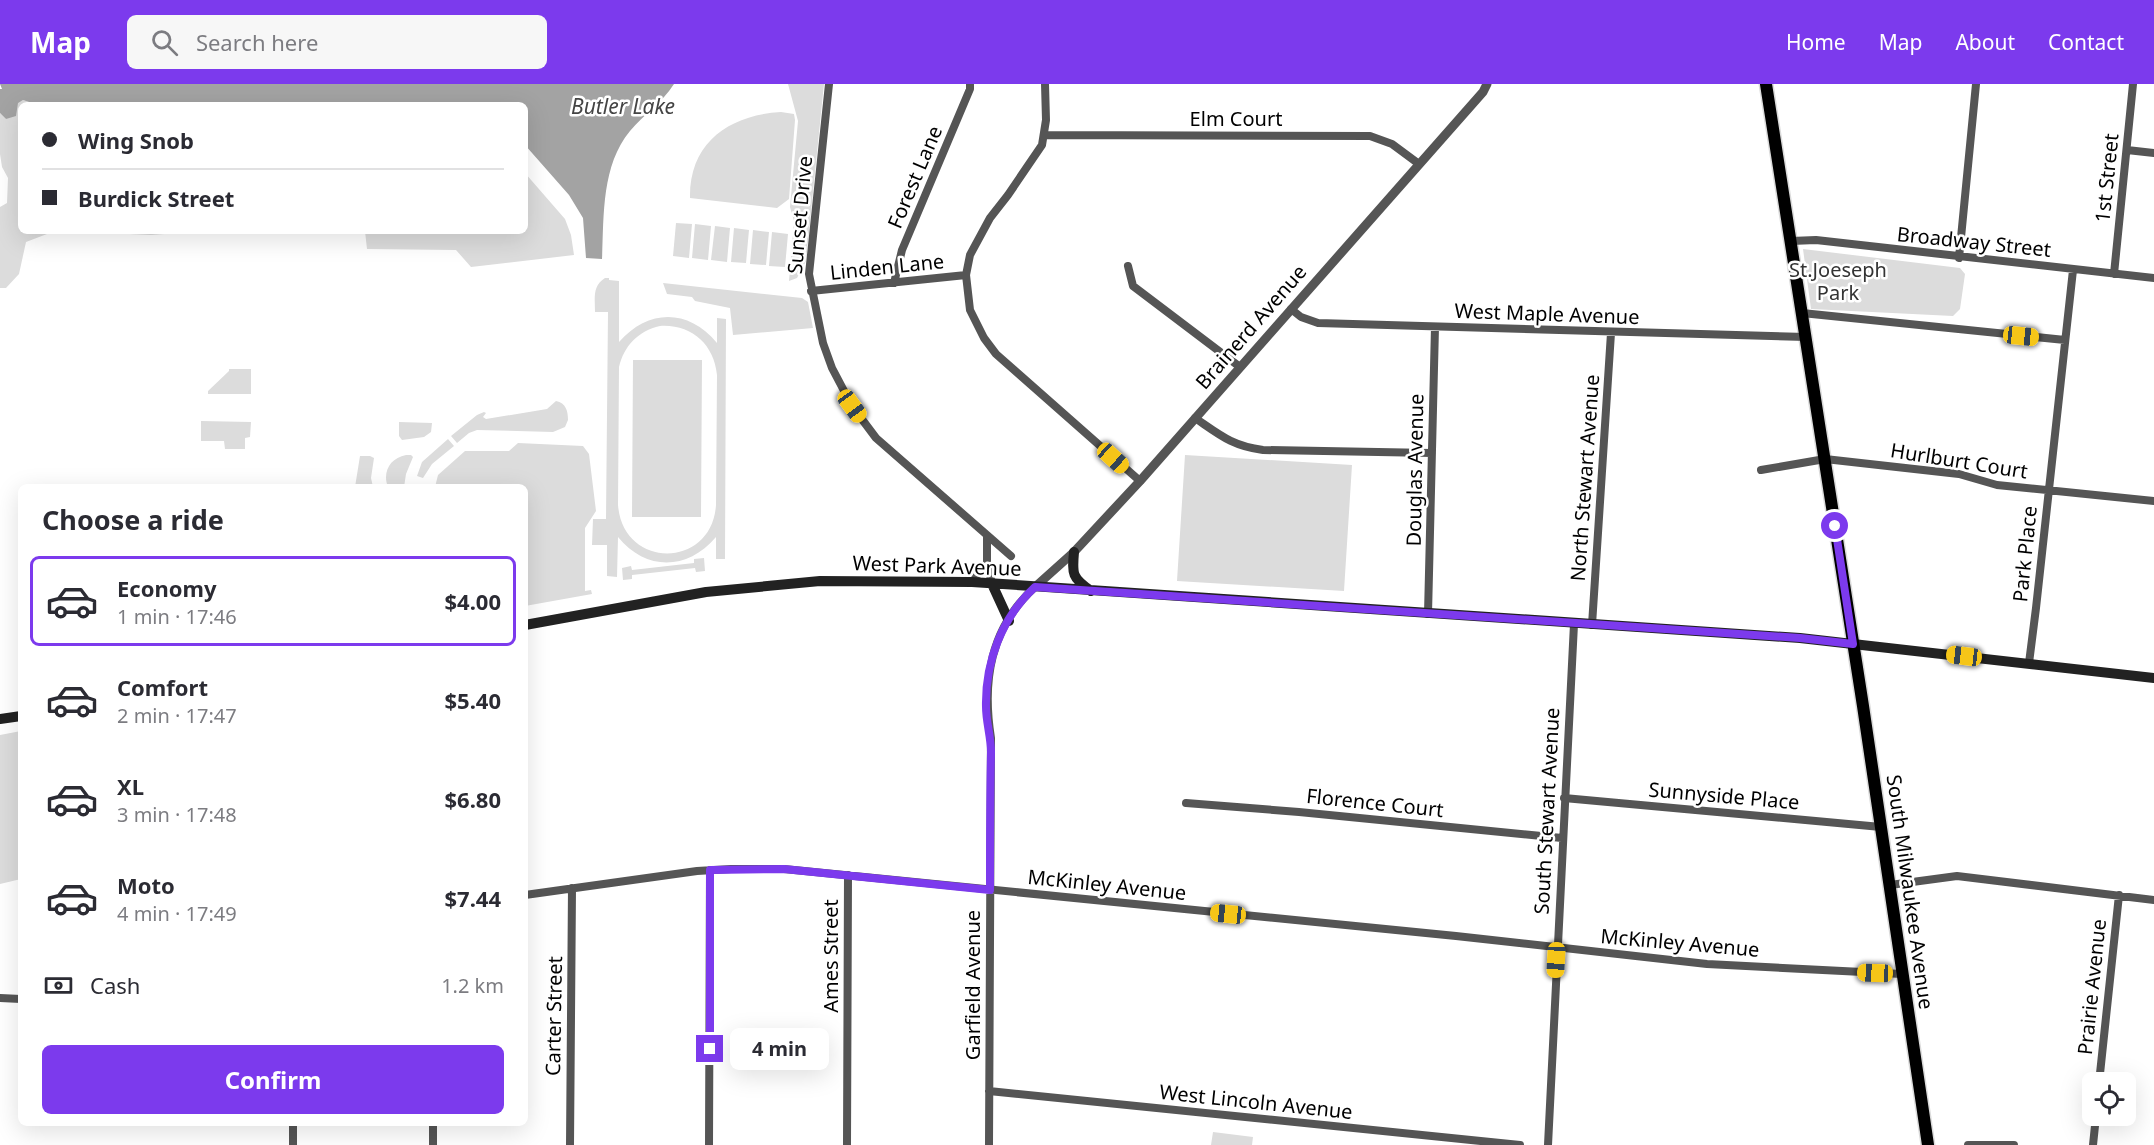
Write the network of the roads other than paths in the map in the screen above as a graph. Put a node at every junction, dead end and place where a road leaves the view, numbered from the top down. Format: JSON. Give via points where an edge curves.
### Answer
{"nodes":[{"id":1,"x":829,"y":84,"type":"edge"},
{"id":2,"x":970,"y":84,"type":"edge"},
{"id":3,"x":1046,"y":84,"type":"edge"},
{"id":4,"x":1487,"y":84,"type":"edge"},
{"id":5,"x":1766,"y":84,"type":"edge"},
{"id":6,"x":1976,"y":84,"type":"edge"},
{"id":7,"x":2133,"y":84,"type":"edge"},
{"id":8,"x":1044,"y":135,"type":"junction"},
{"id":9,"x":2127,"y":150,"type":"junction"},
{"id":10,"x":2154,"y":153,"type":"edge"},
{"id":11,"x":1419,"y":164,"type":"junction"},
{"id":12,"x":1791,"y":241,"type":"junction"},
{"id":13,"x":1959,"y":258,"type":"junction"},
{"id":14,"x":1128,"y":266,"type":"dead end"},
{"id":15,"x":2073,"y":270,"type":"junction"},
{"id":16,"x":2114,"y":274,"type":"junction"},
{"id":17,"x":966,"y":275,"type":"junction"},
{"id":18,"x":2154,"y":278,"type":"edge"},
{"id":19,"x":894,"y":283,"type":"junction"},
{"id":20,"x":811,"y":291,"type":"junction"},
{"id":21,"x":1291,"y":309,"type":"junction"},
{"id":22,"x":1802,"y":313,"type":"junction"},
{"id":23,"x":1435,"y":327,"type":"junction"},
{"id":24,"x":1611,"y":333,"type":"junction"},
{"id":25,"x":1806,"y":337,"type":"junction"},
{"id":26,"x":2065,"y":340,"type":"junction"},
{"id":27,"x":1240,"y":367,"type":"junction"},
{"id":28,"x":1195,"y":418,"type":"junction"},
{"id":29,"x":1432,"y":453,"type":"junction"},
{"id":30,"x":1825,"y":459,"type":"junction"},
{"id":31,"x":1761,"y":470,"type":"dead end"},
{"id":32,"x":1140,"y":481,"type":"junction"},
{"id":33,"x":2049,"y":490,"type":"junction"},
{"id":34,"x":2154,"y":501,"type":"edge"},
{"id":35,"x":987,"y":536,"type":"junction"},
{"id":36,"x":1074,"y":552,"type":"junction"},
{"id":37,"x":1011,"y":556,"type":"dead end"},
{"id":38,"x":987,"y":563,"type":"junction"},
{"id":39,"x":972,"y":582,"type":"junction"},
{"id":40,"x":992,"y":584,"type":"junction"},
{"id":41,"x":1035,"y":587,"type":"junction"},
{"id":42,"x":1091,"y":591,"type":"junction"},
{"id":43,"x":1428,"y":614,"type":"junction"},
{"id":44,"x":1008,"y":621,"type":"junction"},
{"id":45,"x":528,"y":624,"type":"edge"},
{"id":46,"x":1574,"y":624,"type":"junction"},
{"id":47,"x":1592,"y":625,"type":"junction"},
{"id":48,"x":1853,"y":644,"type":"junction"},
{"id":49,"x":2029,"y":663,"type":"junction"},
{"id":50,"x":2154,"y":678,"type":"edge"},
{"id":51,"x":18,"y":716,"type":"edge"},
{"id":52,"x":0,"y":719,"type":"edge"},
{"id":53,"x":1564,"y":798,"type":"junction"},
{"id":54,"x":1186,"y":803,"type":"dead end"},
{"id":55,"x":1881,"y":827,"type":"junction"},
{"id":56,"x":1562,"y":838,"type":"junction"},
{"id":57,"x":710,"y":870,"type":"junction"},
{"id":58,"x":848,"y":874,"type":"junction"},
{"id":59,"x":1890,"y":885,"type":"junction"},
{"id":60,"x":572,"y":888,"type":"junction"},
{"id":61,"x":990,"y":890,"type":"junction"},
{"id":62,"x":528,"y":895,"type":"edge"},
{"id":63,"x":2119,"y":895,"type":"junction"},
{"id":64,"x":2154,"y":900,"type":"edge"},
{"id":65,"x":1557,"y":948,"type":"junction"},
{"id":66,"x":1902,"y":974,"type":"junction"},
{"id":67,"x":0,"y":998,"type":"edge"},
{"id":68,"x":18,"y":999,"type":"edge"},
{"id":69,"x":2100,"y":1072,"type":"edge"},
{"id":70,"x":989,"y":1091,"type":"junction"},
{"id":71,"x":293,"y":1126,"type":"edge"},
{"id":72,"x":433,"y":1126,"type":"edge"},
{"id":73,"x":2095,"y":1126,"type":"edge"},
{"id":74,"x":292,"y":1145,"type":"edge"},
{"id":75,"x":433,"y":1145,"type":"edge"},
{"id":76,"x":570,"y":1145,"type":"edge"},
{"id":77,"x":709,"y":1145,"type":"edge"},
{"id":78,"x":848,"y":1145,"type":"edge"},
{"id":79,"x":989,"y":1145,"type":"edge"},
{"id":80,"x":1520,"y":1145,"type":"edge"},
{"id":81,"x":1548,"y":1145,"type":"edge"},
{"id":82,"x":1928,"y":1145,"type":"edge"},
{"id":83,"x":1968,"y":1145,"type":"edge"},
{"id":84,"x":2014,"y":1145,"type":"edge"},
{"id":85,"x":2093,"y":1145,"type":"edge"}],
"edges":[{"from":1,"to":20,"type":"street","name":"Sunset Drive","via":[[809,274]]},
{"from":2,"to":19,"type":"street","name":"Forest Lane","via":[[902,250]]},
{"from":3,"to":8,"type":"street"},
{"from":4,"to":11,"type":"street","name":"Brainerd Avenue"},
{"from":5,"to":12,"type":"main road","name":"South Milwaukee Avenue"},
{"from":6,"to":13,"type":"street"},
{"from":7,"to":9,"type":"street","name":"1st Street"},
{"from":8,"to":11,"type":"street","name":"Elm Court","via":[[1370,136],[1392,144]]},
{"from":8,"to":17,"type":"street","via":[[1036,155],[990,218],[970,255]]},
{"from":9,"to":10,"type":"street"},
{"from":9,"to":16,"type":"street","name":"1st Street"},
{"from":11,"to":21,"type":"street","name":"Brainerd Avenue"},
{"from":12,"to":13,"type":"street","name":"Broadway Street","via":[[1816,240]]},
{"from":12,"to":22,"type":"main road","name":"South Milwaukee Avenue"},
{"from":13,"to":15,"type":"street","name":"Broadway Street"},
{"from":14,"to":27,"type":"street","via":[[1133,286]]},
{"from":15,"to":16,"type":"street","name":"Broadway Street"},
{"from":15,"to":26,"type":"street","name":"Park Place"},
{"from":16,"to":18,"type":"street","name":"Broadway Street"},
{"from":17,"to":19,"type":"street","name":"Linden Lane"},
{"from":17,"to":32,"type":"street","via":[[970,310],[996,354]]},
{"from":19,"to":20,"type":"street","name":"Linden Lane"},
{"from":20,"to":35,"type":"street","name":"Sunset Drive","via":[[823,343],[852,406],[876,438]]},
{"from":21,"to":23,"type":"street","name":"West Maple Avenue","via":[[1318,323]]},
{"from":21,"to":27,"type":"street","name":"Brainerd Avenue"},
{"from":22,"to":25,"type":"main road","name":"South Milwaukee Avenue"},
{"from":22,"to":26,"type":"street"},
{"from":23,"to":24,"type":"street","name":"West Maple Avenue"},
{"from":23,"to":29,"type":"street","name":"Douglas Avenue"},
{"from":24,"to":25,"type":"street","name":"West Maple Avenue"},
{"from":24,"to":47,"type":"street","name":"North Stewart Avenue"},
{"from":25,"to":30,"type":"main road","name":"South Milwaukee Avenue"},
{"from":26,"to":33,"type":"street","name":"Park Place"},
{"from":27,"to":28,"type":"street","name":"Brainerd Avenue"},
{"from":28,"to":29,"type":"street","via":[[1233,444],[1255,449]]},
{"from":28,"to":32,"type":"street","name":"Brainerd Avenue"},
{"from":29,"to":43,"type":"street","name":"Douglas Avenue"},
{"from":30,"to":31,"type":"street","name":"Hurlburt Court"},
{"from":30,"to":33,"type":"street","name":"Hurlburt Court","via":[[1959,474],[1997,485]]},
{"from":30,"to":48,"type":"main road","name":"South Milwaukee Avenue"},
{"from":32,"to":36,"type":"street","name":"Brainerd Avenue"},
{"from":33,"to":34,"type":"street","name":"Hurlburt Court"},
{"from":33,"to":49,"type":"street","name":"Park Place"},
{"from":35,"to":37,"type":"street","name":"Sunset Drive"},
{"from":35,"to":38,"type":"street"},
{"from":36,"to":41,"type":"street","name":"Brainerd Avenue"},
{"from":36,"to":42,"type":"main road","via":[[1073,575]]},
{"from":38,"to":39,"type":"street"},
{"from":38,"to":40,"type":"street"},
{"from":39,"to":40,"type":"main road","name":"West Park Avenue"},
{"from":39,"to":45,"type":"main road","name":"West Park Avenue","via":[[820,581],[706,592]]},
{"from":40,"to":41,"type":"main road","name":"West Park Avenue"},
{"from":40,"to":44,"type":"main road"},
{"from":41,"to":42,"type":"main road","name":"West Park Avenue"},
{"from":41,"to":44,"type":"street","name":"Garfield Avenue"},
{"from":42,"to":43,"type":"main road","name":"West Park Avenue"},
{"from":43,"to":46,"type":"main road","name":"West Park Avenue"},
{"from":44,"to":61,"type":"street","name":"Garfield Avenue","via":[[989,668],[986,707],[991,738]]},
{"from":46,"to":47,"type":"main road","name":"West Park Avenue"},
{"from":46,"to":53,"type":"street","name":"South Stewart Avenue"},
{"from":47,"to":48,"type":"main road","name":"West Park Avenue"},
{"from":48,"to":49,"type":"main road","name":"West Park Avenue"},
{"from":48,"to":55,"type":"main road","name":"South Milwaukee Avenue"},
{"from":49,"to":50,"type":"main road","name":"West Park Avenue"},
{"from":51,"to":52,"type":"main road"},
{"from":53,"to":55,"type":"street","name":"Sunnyside Place"},
{"from":53,"to":56,"type":"street","name":"South Stewart Avenue"},
{"from":54,"to":56,"type":"street","name":"Florence Court"},
{"from":55,"to":59,"type":"main road","name":"South Milwaukee Avenue"},
{"from":56,"to":65,"type":"street","name":"South Stewart Avenue"},
{"from":57,"to":58,"type":"street","name":"McKinley Avenue","via":[[784,869]]},
{"from":57,"to":60,"type":"street","name":"McKinley Avenue"},
{"from":57,"to":77,"type":"street"},
{"from":58,"to":61,"type":"street","name":"McKinley Avenue"},
{"from":58,"to":78,"type":"street","name":"Ames Street"},
{"from":59,"to":63,"type":"street","via":[[1958,876]]},
{"from":59,"to":66,"type":"main road","name":"South Milwaukee Avenue"},
{"from":60,"to":62,"type":"street","name":"McKinley Avenue"},
{"from":60,"to":76,"type":"street","name":"Carter Street"},
{"from":61,"to":65,"type":"street","name":"McKinley Avenue"},
{"from":61,"to":70,"type":"street","name":"Garfield Avenue"},
{"from":63,"to":64,"type":"street"},
{"from":63,"to":69,"type":"street","name":"Prairie Avenue"},
{"from":65,"to":66,"type":"street","name":"McKinley Avenue","via":[[1707,964]]},
{"from":65,"to":81,"type":"street","name":"South Stewart Avenue"},
{"from":66,"to":82,"type":"main road","name":"South Milwaukee Avenue"},
{"from":67,"to":68,"type":"street"},
{"from":70,"to":79,"type":"street","name":"Garfield Avenue"},
{"from":70,"to":80,"type":"street","name":"West Lincoln Avenue"},
{"from":71,"to":74,"type":"street"},
{"from":72,"to":75,"type":"street"},
{"from":73,"to":85,"type":"street"},
{"from":83,"to":84,"type":"street"}]}
